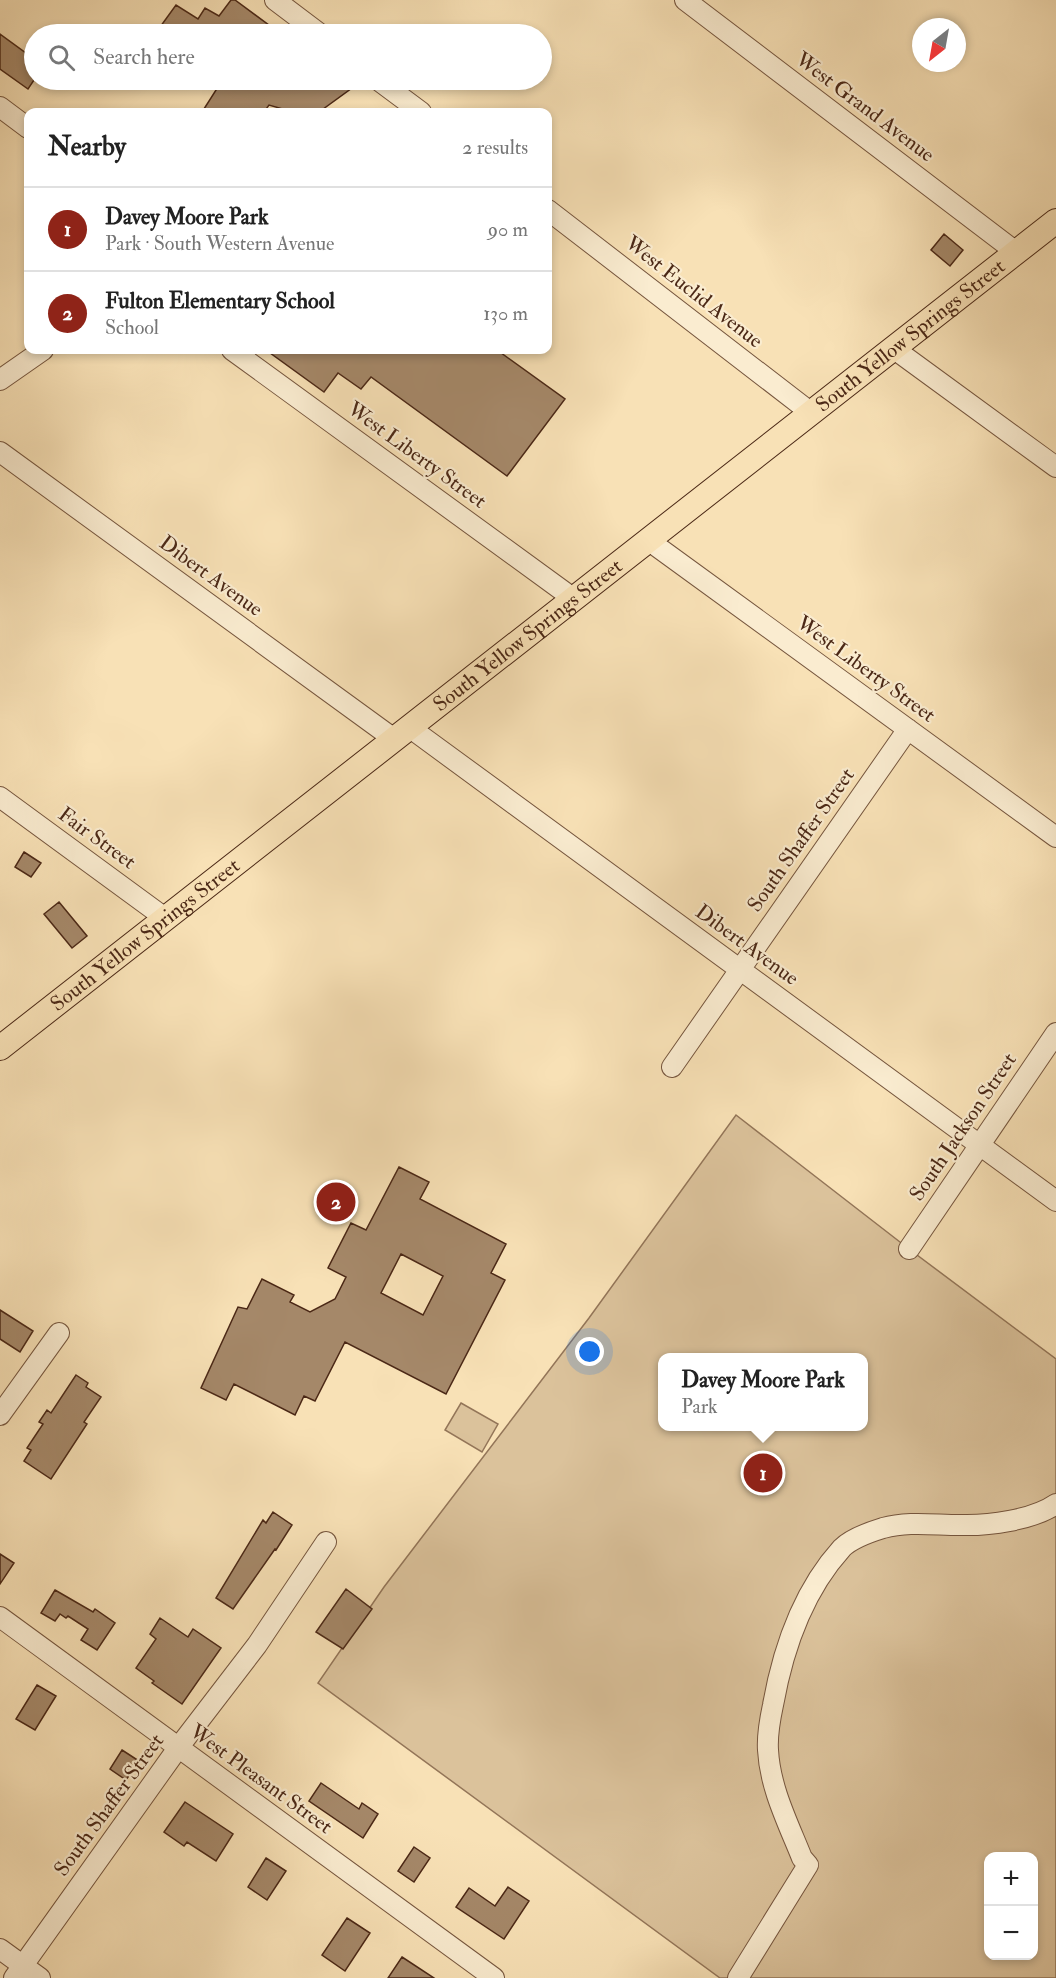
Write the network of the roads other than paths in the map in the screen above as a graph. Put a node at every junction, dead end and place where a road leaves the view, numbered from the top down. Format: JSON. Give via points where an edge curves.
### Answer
{"nodes":[{"id":1,"x":275,"y":0,"type":"edge"},
{"id":2,"x":685,"y":0,"type":"edge"},
{"id":3,"x":307,"y":24,"type":"edge"},
{"id":4,"x":391,"y":90,"type":"edge"},
{"id":5,"x":0,"y":107,"type":"edge"},
{"id":6,"x":415,"y":108,"type":"edge"},
{"id":7,"x":24,"y":125,"type":"edge"},
{"id":8,"x":552,"y":213,"type":"edge"},
{"id":9,"x":1056,"y":221,"type":"edge"},
{"id":10,"x":1016,"y":252,"type":"junction"},
{"id":11,"x":893,"y":348,"type":"junction"},
{"id":12,"x":37,"y":354,"type":"edge"},
{"id":13,"x":237,"y":354,"type":"edge"},
{"id":14,"x":0,"y":380,"type":"edge"},
{"id":15,"x":810,"y":412,"type":"junction"},
{"id":16,"x":0,"y":452,"type":"edge"},
{"id":17,"x":1056,"y":467,"type":"edge"},
{"id":18,"x":648,"y":540,"type":"junction"},
{"id":19,"x":574,"y":599,"type":"junction"},
{"id":20,"x":908,"y":729,"type":"junction"},
{"id":21,"x":401,"y":733,"type":"junction"},
{"id":22,"x":0,"y":797,"type":"edge"},
{"id":23,"x":1056,"y":837,"type":"edge"},
{"id":24,"x":165,"y":918,"type":"junction"},
{"id":25,"x":740,"y":969,"type":"junction"},
{"id":26,"x":1056,"y":1033,"type":"edge"},
{"id":27,"x":0,"y":1048,"type":"edge"},
{"id":28,"x":672,"y":1067,"type":"dead end"},
{"id":29,"x":980,"y":1145,"type":"junction"},
{"id":30,"x":1056,"y":1201,"type":"edge"},
{"id":31,"x":909,"y":1249,"type":"dead end"},
{"id":32,"x":59,"y":1333,"type":"dead end"},
{"id":33,"x":0,"y":1415,"type":"edge"},
{"id":34,"x":1056,"y":1504,"type":"edge"},
{"id":35,"x":326,"y":1542,"type":"dead end"},
{"id":36,"x":0,"y":1617,"type":"edge"},
{"id":37,"x":178,"y":1748,"type":"junction"},
{"id":38,"x":0,"y":1948,"type":"edge"},
{"id":39,"x":19,"y":1972,"type":"edge"},
{"id":40,"x":40,"y":1978,"type":"edge"},
{"id":41,"x":494,"y":1978,"type":"edge"},
{"id":42,"x":738,"y":1978,"type":"edge"}],
"edges":[{"from":1,"to":3,"type":"street"},
{"from":2,"to":10,"type":"street","name":"West Grand Avenue"},
{"from":4,"to":6,"type":"street"},
{"from":5,"to":7,"type":"street"},
{"from":8,"to":15,"type":"street","name":"West Euclid Avenue"},
{"from":9,"to":10,"type":"main road","name":"South Yellow Springs Street"},
{"from":10,"to":11,"type":"main road","name":"South Yellow Springs Street"},
{"from":11,"to":15,"type":"main road","name":"South Yellow Springs Street"},
{"from":11,"to":17,"type":"street"},
{"from":12,"to":14,"type":"street"},
{"from":13,"to":19,"type":"street","name":"West Liberty Street"},
{"from":15,"to":18,"type":"main road","name":"South Yellow Springs Street"},
{"from":16,"to":21,"type":"street","name":"Dibert Avenue"},
{"from":18,"to":19,"type":"main road","name":"South Yellow Springs Street"},
{"from":18,"to":20,"type":"street","name":"West Liberty Street"},
{"from":19,"to":21,"type":"main road","name":"South Yellow Springs Street"},
{"from":20,"to":23,"type":"street","name":"West Liberty Street"},
{"from":20,"to":25,"type":"street","name":"South Shaffer Street"},
{"from":21,"to":24,"type":"main road","name":"South Yellow Springs Street"},
{"from":21,"to":25,"type":"street","name":"Dibert Avenue"},
{"from":22,"to":24,"type":"street","name":"Fair Street"},
{"from":24,"to":27,"type":"main road","name":"South Yellow Springs Street"},
{"from":25,"to":28,"type":"street","name":"South Shaffer Street"},
{"from":25,"to":29,"type":"street","name":"Dibert Avenue"},
{"from":26,"to":29,"type":"street","name":"South Jackson Street"},
{"from":29,"to":30,"type":"street","name":"Dibert Avenue"},
{"from":29,"to":31,"type":"street","name":"South Jackson Street"},
{"from":32,"to":33,"type":"street"},
{"from":34,"to":42,"type":"street","via":[[1021,1519],[962,1525],[902,1524],[882,1529],[843,1547],[819,1580],[789,1642],[774,1696],[768,1749],[780,1804],[808,1865]]},
{"from":35,"to":37,"type":"street","name":"South Shaffer Street","via":[[258,1645]]},
{"from":36,"to":37,"type":"street","name":"West Pleasant Street"},
{"from":37,"to":39,"type":"street","name":"South Shaffer Street"},
{"from":37,"to":41,"type":"street","name":"West Pleasant Street"},
{"from":38,"to":39,"type":"street"},
{"from":39,"to":40,"type":"street"}]}
